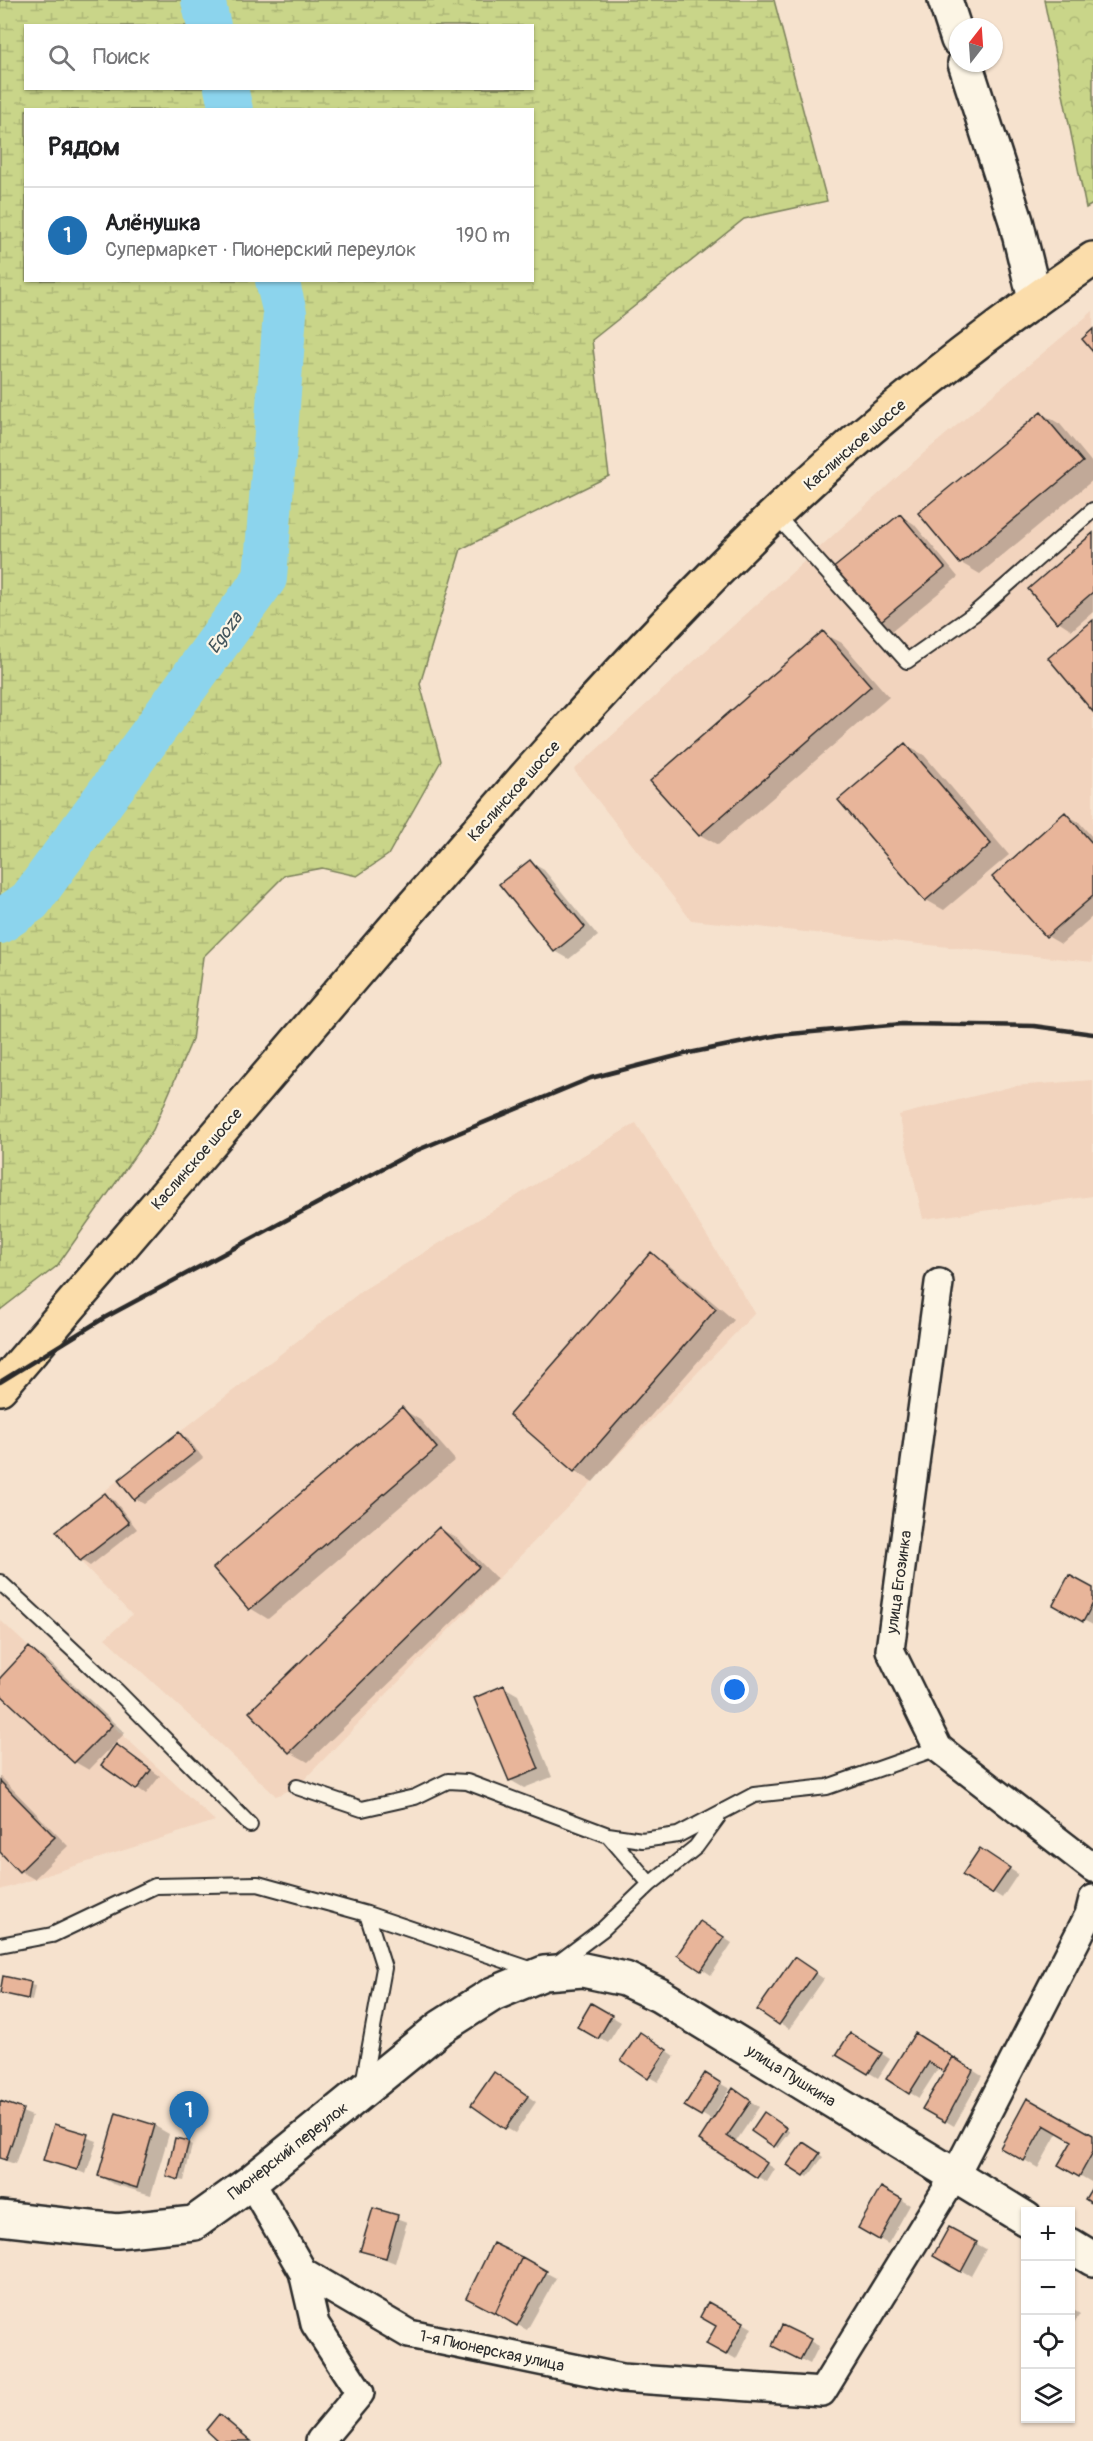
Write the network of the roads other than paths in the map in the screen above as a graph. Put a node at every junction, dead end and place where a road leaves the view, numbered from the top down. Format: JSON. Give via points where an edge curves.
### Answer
{"nodes":[{"id":1,"x":945,"y":0,"type":"edge"},
{"id":2,"x":951,"y":18,"type":"edge"},
{"id":3,"x":968,"y":72,"type":"edge"},
{"id":4,"x":1093,"y":259,"type":"edge"},
{"id":5,"x":1035,"y":299,"type":"junction"},
{"id":6,"x":1093,"y":510,"type":"edge"},
{"id":7,"x":775,"y":514,"type":"junction"},
{"id":8,"x":939,"y":1283,"type":"dead end"},
{"id":9,"x":0,"y":1388,"type":"edge"},
{"id":10,"x":0,"y":1582,"type":"edge"},
{"id":11,"x":939,"y":1748,"type":"junction"},
{"id":12,"x":297,"y":1787,"type":"dead end"},
{"id":13,"x":720,"y":1813,"type":"junction"},
{"id":14,"x":250,"y":1826,"type":"dead end"},
{"id":15,"x":608,"y":1835,"type":"junction"},
{"id":16,"x":1093,"y":1868,"type":"edge"},
{"id":17,"x":650,"y":1884,"type":"junction"},
{"id":18,"x":1093,"y":1899,"type":"edge"},
{"id":19,"x":367,"y":1914,"type":"junction"},
{"id":20,"x":0,"y":1945,"type":"edge"},
{"id":21,"x":544,"y":1973,"type":"junction"},
{"id":22,"x":361,"y":2094,"type":"junction"},
{"id":23,"x":954,"y":2177,"type":"junction"},
{"id":24,"x":251,"y":2182,"type":"junction"},
{"id":25,"x":1021,"y":2216,"type":"edge"},
{"id":26,"x":0,"y":2218,"type":"edge"},
{"id":27,"x":1075,"y":2248,"type":"edge"},
{"id":28,"x":1093,"y":2259,"type":"edge"},
{"id":29,"x":303,"y":2272,"type":"junction"},
{"id":30,"x":320,"y":2441,"type":"edge"}],
"edges":[{"from":1,"to":2,"type":"street"},
{"from":3,"to":5,"type":"street","via":[[1016,220]]},
{"from":4,"to":5,"type":"main road","name":"Каслинское шоссе"},
{"from":5,"to":7,"type":"main road","name":"Каслинское шоссе","via":[[886,416]]},
{"from":6,"to":7,"type":"lane","via":[[974,614],[906,662]]},
{"from":7,"to":9,"type":"main road","name":"Каслинское шоссе","via":[[630,662],[485,822]]},
{"from":8,"to":11,"type":"street","name":"улица Егозинка","via":[[890,1650]]},
{"from":10,"to":14,"type":"lane","via":[[116,1690]]},
{"from":11,"to":13,"type":"lane","via":[[827,1787],[754,1795]]},
{"from":11,"to":16,"type":"street","name":"улица Егозинка"},
{"from":12,"to":15,"type":"lane","via":[[362,1809],[416,1797],[448,1781],[466,1782]]},
{"from":13,"to":15,"type":"lane","via":[[678,1835],[642,1840]]},
{"from":13,"to":17,"type":"lane","via":[[696,1847]]},
{"from":15,"to":17,"type":"lane"},
{"from":17,"to":21,"type":"lane","via":[[603,1929]]},
{"from":18,"to":23,"type":"street","via":[[1089,1915]]},
{"from":19,"to":20,"type":"lane","via":[[258,1884],[155,1886],[52,1935]]},
{"from":19,"to":21,"type":"lane"},
{"from":19,"to":22,"type":"lane","via":[[384,1968]]},
{"from":21,"to":22,"type":"street","name":"Пионерский переулок","via":[[493,1994],[441,2027]]},
{"from":21,"to":23,"type":"street","name":"улица Пушкина","via":[[583,1970],[624,1979],[659,1995]]},
{"from":22,"to":24,"type":"street","name":"Пионерский переулок"},
{"from":23,"to":25,"type":"street","name":"улица Пушкина"},
{"from":23,"to":29,"type":"street","name":"1-я Пионерская улица","via":[[822,2392],[621,2378],[409,2334]]},
{"from":24,"to":26,"type":"street","name":"Пионерский переулок","via":[[194,2223],[117,2231]]},
{"from":24,"to":29,"type":"street"},
{"from":27,"to":28,"type":"street"},
{"from":29,"to":30,"type":"street","via":[[315,2324],[360,2393]]}]}
